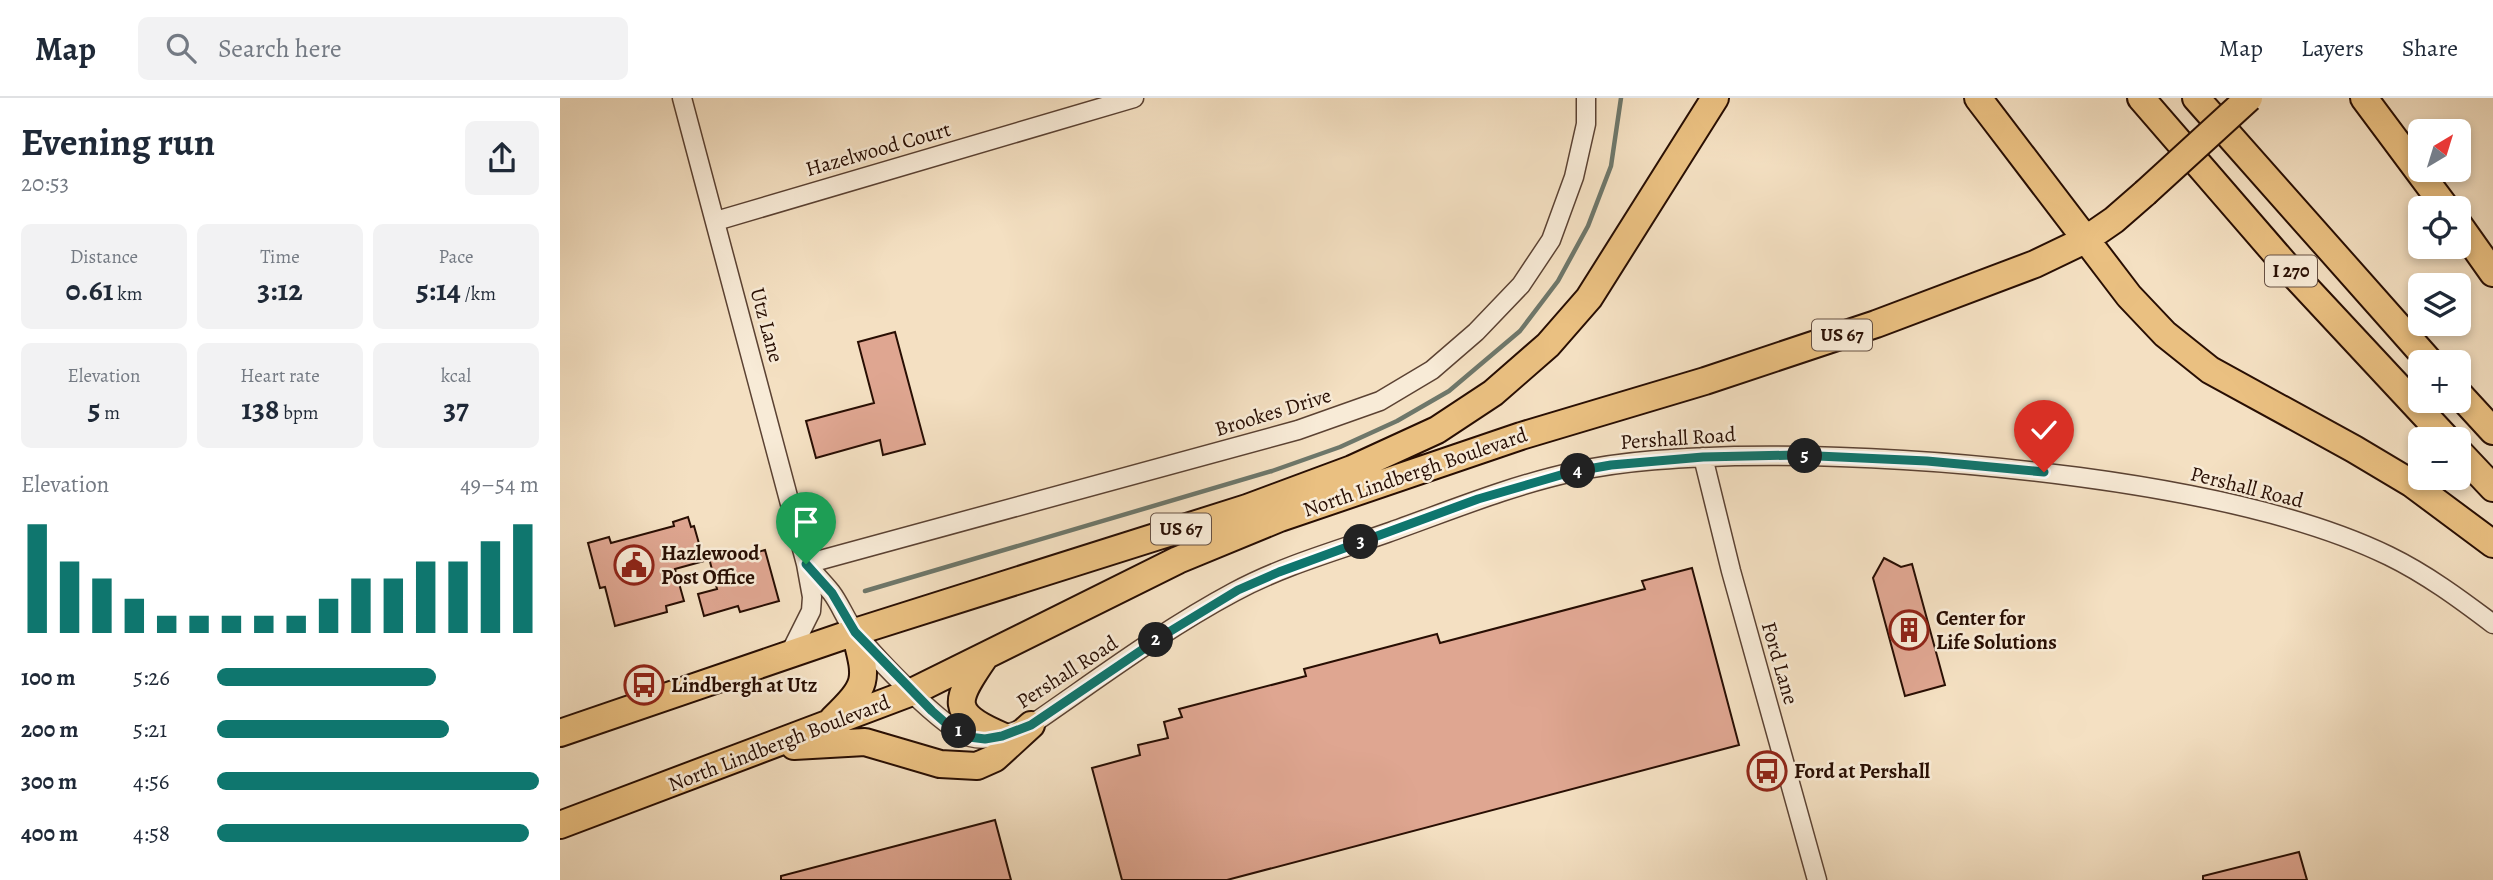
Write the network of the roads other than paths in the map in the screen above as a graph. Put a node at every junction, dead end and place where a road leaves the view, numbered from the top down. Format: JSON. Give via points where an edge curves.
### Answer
{"nodes":[{"id":1,"x":682,"y":98,"type":"edge"},
{"id":2,"x":1134,"y":98,"type":"edge"},
{"id":3,"x":1587,"y":98,"type":"edge"},
{"id":4,"x":1715,"y":98,"type":"edge"},
{"id":5,"x":1978,"y":98,"type":"edge"},
{"id":6,"x":2141,"y":98,"type":"edge"},
{"id":7,"x":2196,"y":98,"type":"edge"},
{"id":8,"x":2249,"y":98,"type":"edge"},
{"id":9,"x":2364,"y":98,"type":"edge"},
{"id":10,"x":2381,"y":98,"type":"edge"},
{"id":11,"x":2408,"y":145,"type":"edge"},
{"id":12,"x":2438,"y":196,"type":"edge"},
{"id":13,"x":716,"y":221,"type":"junction"},
{"id":14,"x":2085,"y":240,"type":"junction"},
{"id":15,"x":2471,"y":242,"type":"edge"},
{"id":16,"x":2493,"y":273,"type":"edge"},
{"id":17,"x":2419,"y":350,"type":"edge"},
{"id":18,"x":2471,"y":407,"type":"edge"},
{"id":19,"x":2436,"y":427,"type":"edge"},
{"id":20,"x":2493,"y":431,"type":"edge"},
{"id":21,"x":1703,"y":457,"type":"junction"},
{"id":22,"x":2471,"y":465,"type":"edge"},
{"id":23,"x":2493,"y":488,"type":"edge"},
{"id":24,"x":2493,"y":544,"type":"edge"},
{"id":25,"x":806,"y":564,"type":"junction"},
{"id":26,"x":2493,"y":624,"type":"edge"},
{"id":27,"x":855,"y":632,"type":"junction"},
{"id":28,"x":789,"y":655,"type":"junction"},
{"id":29,"x":985,"y":657,"type":"junction"},
{"id":30,"x":912,"y":692,"type":"junction"},
{"id":31,"x":828,"y":724,"type":"junction"},
{"id":32,"x":1031,"y":725,"type":"junction"},
{"id":33,"x":560,"y":733,"type":"edge"},
{"id":34,"x":1002,"y":736,"type":"junction"},
{"id":35,"x":764,"y":748,"type":"junction"},
{"id":36,"x":560,"y":825,"type":"edge"},
{"id":37,"x":1817,"y":880,"type":"edge"}],
"edges":[{"from":1,"to":13,"type":"street","name":"Utz Lane"},
{"from":2,"to":13,"type":"street","name":"Hazelwood Court"},
{"from":3,"to":25,"type":"street","name":"Brookes Drive","via":[[1574,177],[1551,240],[1521,285],[1476,332],[1432,370],[1391,395],[1298,430]]},
{"from":4,"to":27,"type":"highway","name":"North Lindbergh Boulevard","number":"US 67","via":[[1589,298],[1548,345],[1493,393],[1437,430],[1352,469],[1247,508]]},
{"from":5,"to":14,"type":"highway"},
{"from":6,"to":19,"type":"highway","number":"I 270","via":[[2296,277]]},
{"from":7,"to":17,"type":"highway","number":"I 270"},
{"from":8,"to":14,"type":"highway","name":"North Lindbergh Boulevard","number":"US 67","bridge":true,"via":[[2114,220]]},
{"from":9,"to":12,"type":"highway"},
{"from":10,"to":11,"type":"highway"},
{"from":13,"to":25,"type":"street","name":"Utz Lane"},
{"from":14,"to":24,"type":"highway","via":[[2165,334],[2210,370],[2411,483]]},
{"from":14,"to":29,"type":"highway","name":"North Lindbergh Boulevard","number":"US 67","via":[[2035,264],[1876,324],[1267,522],[1178,560]]},
{"from":15,"to":16,"type":"highway"},
{"from":18,"to":20,"type":"highway"},
{"from":21,"to":26,"type":"street","name":"Pershall Road","via":[[1796,455],[1927,461],[2116,482],[2187,495],[2272,515],[2389,556]]},
{"from":21,"to":32,"type":"street","name":"Pershall Road","via":[[1571,472],[1478,499],[1279,572],[1203,609]]},
{"from":21,"to":37,"type":"street","name":"Ford Lane"},
{"from":22,"to":23,"type":"highway"},
{"from":25,"to":27,"type":"street","name":"Utz Lane","via":[[832,593]]},
{"from":25,"to":28,"type":"street","name":"Utz Lane","via":[[811,611]]},
{"from":27,"to":28,"type":"highway","name":"North Lindbergh Boulevard","number":"US 67"},
{"from":27,"to":30,"type":"street","name":"Pershall Road"},
{"from":27,"to":31,"type":"highway","via":[[865,676],[852,700]]},
{"from":28,"to":33,"type":"highway","name":"North Lindbergh Boulevard","number":"US 67"},
{"from":29,"to":30,"type":"highway","name":"North Lindbergh Boulevard","number":"US 67"},
{"from":29,"to":34,"type":"highway","via":[[960,699],[974,722]]},
{"from":30,"to":31,"type":"highway","name":"North Lindbergh Boulevard","number":"US 67"},
{"from":30,"to":34,"type":"street","name":"Pershall Road","via":[[949,726],[969,737]]},
{"from":31,"to":35,"type":"highway","name":"North Lindbergh Boulevard","number":"US 67"},
{"from":32,"to":34,"type":"street","name":"Pershall Road"},
{"from":32,"to":35,"type":"highway","via":[[995,758],[977,766],[940,764],[865,742]]},
{"from":35,"to":36,"type":"highway","name":"North Lindbergh Boulevard","number":"US 67"}]}
